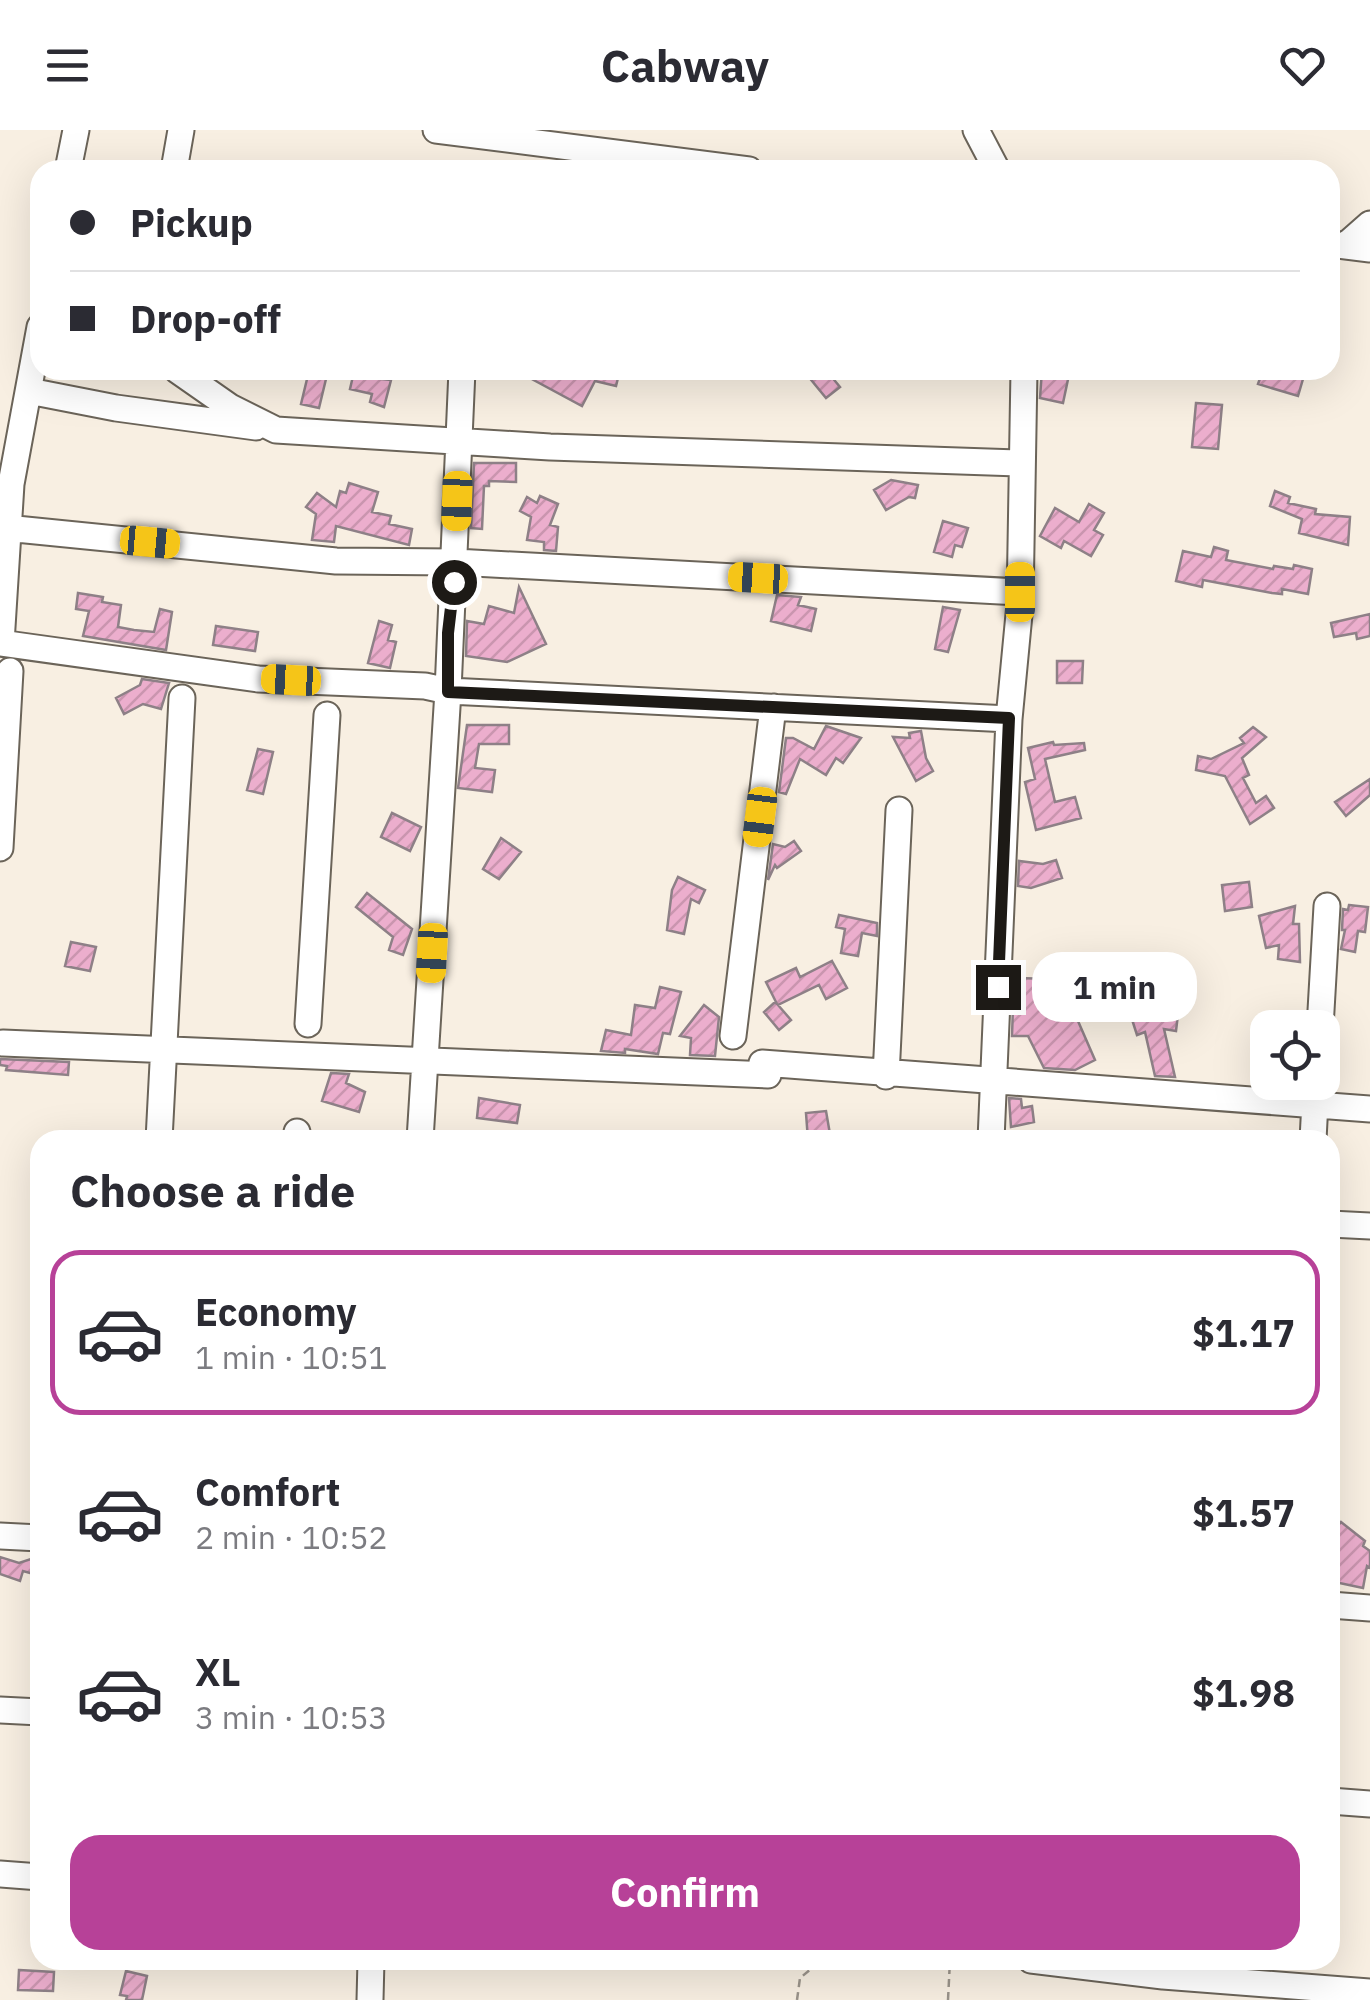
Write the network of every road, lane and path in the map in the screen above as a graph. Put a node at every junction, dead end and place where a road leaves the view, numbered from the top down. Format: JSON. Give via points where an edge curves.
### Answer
{"nodes":[{"id":1,"x":76,"y":130,"type":"edge"},
{"id":2,"x":181,"y":130,"type":"edge"},
{"id":3,"x":436,"y":130,"type":"edge"},
{"id":4,"x":976,"y":130,"type":"edge"},
{"id":5,"x":70,"y":160,"type":"edge"},
{"id":6,"x":176,"y":160,"type":"edge"},
{"id":7,"x":671,"y":160,"type":"edge"},
{"id":8,"x":992,"y":160,"type":"edge"},
{"id":9,"x":1370,"y":224,"type":"edge"},
{"id":10,"x":1348,"y":246,"type":"edge"},
{"id":11,"x":30,"y":380,"type":"edge"},
{"id":12,"x":191,"y":380,"type":"edge"},
{"id":13,"x":462,"y":380,"type":"edge"},
{"id":14,"x":1024,"y":380,"type":"edge"},
{"id":15,"x":28,"y":391,"type":"junction"},
{"id":16,"x":276,"y":430,"type":"junction"},
{"id":17,"x":459,"y":440,"type":"junction"},
{"id":18,"x":1020,"y":463,"type":"junction"},
{"id":19,"x":6,"y":528,"type":"junction"},
{"id":20,"x":454,"y":562,"type":"junction"},
{"id":21,"x":1020,"y":592,"type":"junction"},
{"id":22,"x":0,"y":642,"type":"edge"},
{"id":23,"x":10,"y":670,"type":"dead end"},
{"id":24,"x":448,"y":692,"type":"junction"},
{"id":25,"x":182,"y":698,"type":"dead end"},
{"id":26,"x":773,"y":707,"type":"junction"},
{"id":27,"x":327,"y":715,"type":"dead end"},
{"id":28,"x":1009,"y":718,"type":"junction"},
{"id":29,"x":899,"y":810,"type":"dead end"},
{"id":30,"x":0,"y":848,"type":"edge"},
{"id":31,"x":1327,"y":906,"type":"dead end"},
{"id":32,"x":1321,"y":1010,"type":"edge"},
{"id":33,"x":308,"y":1024,"type":"dead end"},
{"id":34,"x":733,"y":1036,"type":"dead end"},
{"id":35,"x":3,"y":1042,"type":"dead end"},
{"id":36,"x":886,"y":1076,"type":"dead end"},
{"id":37,"x":1315,"y":1100,"type":"edge"},
{"id":38,"x":1370,"y":1109,"type":"edge"},
{"id":39,"x":160,"y":1130,"type":"edge"},
{"id":40,"x":421,"y":1130,"type":"edge"},
{"id":41,"x":992,"y":1130,"type":"edge"},
{"id":42,"x":1314,"y":1130,"type":"edge"},
{"id":43,"x":1340,"y":1224,"type":"edge"},
{"id":44,"x":1370,"y":1226,"type":"edge"},
{"id":45,"x":0,"y":1536,"type":"edge"},
{"id":46,"x":30,"y":1538,"type":"edge"},
{"id":47,"x":1340,"y":1606,"type":"edge"},
{"id":48,"x":1370,"y":1608,"type":"edge"},
{"id":49,"x":0,"y":1710,"type":"edge"},
{"id":50,"x":30,"y":1712,"type":"edge"},
{"id":51,"x":1340,"y":1802,"type":"edge"},
{"id":52,"x":1370,"y":1804,"type":"edge"},
{"id":53,"x":0,"y":1874,"type":"edge"},
{"id":54,"x":30,"y":1876,"type":"edge"},
{"id":55,"x":371,"y":1970,"type":"edge"},
{"id":56,"x":810,"y":1970,"type":"edge"},
{"id":57,"x":950,"y":1970,"type":"edge"},
{"id":58,"x":1114,"y":1970,"type":"edge"},
{"id":59,"x":1370,"y":1992,"type":"edge"},
{"id":60,"x":370,"y":2000,"type":"edge"},
{"id":61,"x":797,"y":2000,"type":"edge"},
{"id":62,"x":948,"y":2000,"type":"edge"}],
"edges":[{"from":1,"to":5,"type":"street"},
{"from":2,"to":6,"type":"street"},
{"from":3,"to":7,"type":"street"},
{"from":4,"to":8,"type":"street"},
{"from":9,"to":10,"type":"street"},
{"from":11,"to":15,"type":"street"},
{"from":12,"to":16,"type":"street"},
{"from":13,"to":17,"type":"street"},
{"from":14,"to":18,"type":"street"},
{"from":15,"to":16,"type":"street"},
{"from":15,"to":19,"type":"street"},
{"from":16,"to":17,"type":"street"},
{"from":17,"to":18,"type":"street"},
{"from":17,"to":20,"type":"street"},
{"from":18,"to":21,"type":"street"},
{"from":19,"to":20,"type":"street","via":[[336,561]]},
{"from":19,"to":22,"type":"street"},
{"from":20,"to":21,"type":"street"},
{"from":20,"to":24,"type":"street"},
{"from":21,"to":28,"type":"street"},
{"from":22,"to":24,"type":"street","via":[[258,679]]},
{"from":23,"to":30,"type":"street"},
{"from":24,"to":26,"type":"street"},
{"from":24,"to":40,"type":"street"},
{"from":25,"to":39,"type":"street"},
{"from":26,"to":28,"type":"street"},
{"from":26,"to":34,"type":"street"},
{"from":27,"to":33,"type":"street"},
{"from":28,"to":41,"type":"street"},
{"from":29,"to":36,"type":"street"},
{"from":31,"to":32,"type":"street"},
{"from":35,"to":38,"type":"street","via":[[765,1069]]},
{"from":37,"to":42,"type":"street"},
{"from":43,"to":44,"type":"street"},
{"from":45,"to":46,"type":"street"},
{"from":47,"to":48,"type":"street"},
{"from":49,"to":50,"type":"street"},
{"from":51,"to":52,"type":"street"},
{"from":53,"to":54,"type":"street"},
{"from":55,"to":60,"type":"street"},
{"from":56,"to":61,"type":"path","via":[[800,1978]]},
{"from":57,"to":62,"type":"path"},
{"from":58,"to":59,"type":"street"}]}
